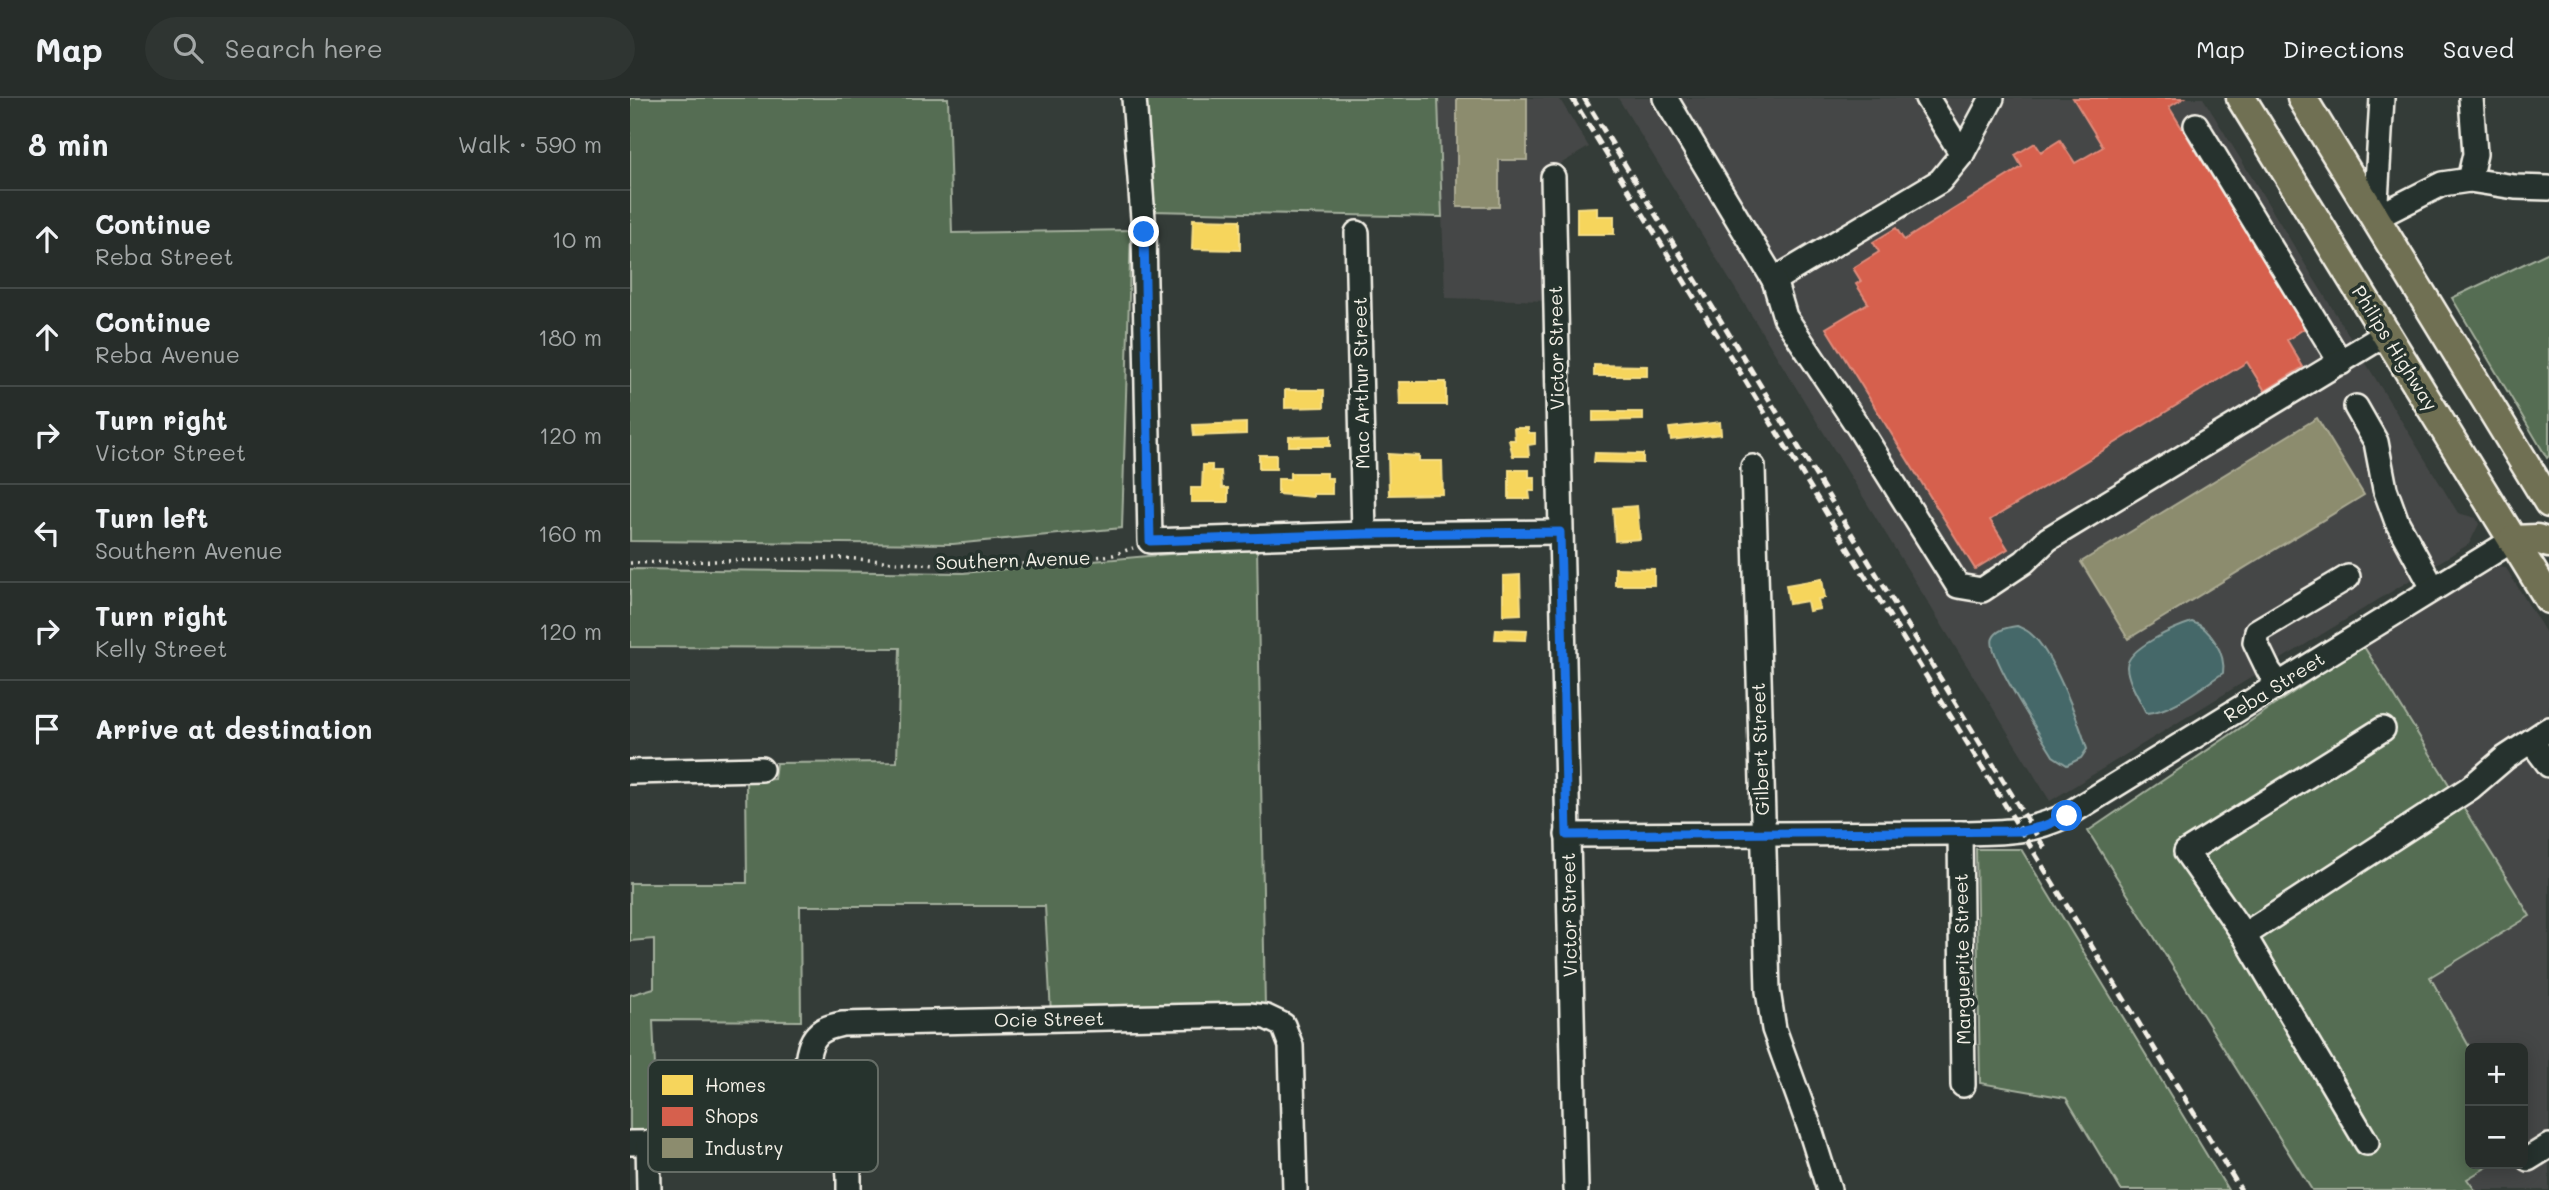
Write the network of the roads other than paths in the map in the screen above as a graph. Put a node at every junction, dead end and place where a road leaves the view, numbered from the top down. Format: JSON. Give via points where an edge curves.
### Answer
{"nodes":[{"id":1,"x":1134,"y":98,"type":"edge"},
{"id":2,"x":1665,"y":98,"type":"edge"},
{"id":3,"x":1927,"y":98,"type":"edge"},
{"id":4,"x":1992,"y":98,"type":"edge"},
{"id":5,"x":2241,"y":98,"type":"edge"},
{"id":6,"x":2302,"y":98,"type":"edge"},
{"id":7,"x":2382,"y":98,"type":"edge"},
{"id":8,"x":2476,"y":99,"type":"edge"},
{"id":9,"x":2196,"y":125,"type":"dead end"},
{"id":10,"x":1962,"y":154,"type":"junction"},
{"id":11,"x":1552,"y":177,"type":"dead end"},
{"id":12,"x":2469,"y":180,"type":"junction"},
{"id":13,"x":2549,"y":188,"type":"edge"},
{"id":14,"x":2375,"y":218,"type":"junction"},
{"id":15,"x":1357,"y":233,"type":"dead end"},
{"id":16,"x":1773,"y":281,"type":"junction"},
{"id":17,"x":2386,"y":334,"type":"junction"},
{"id":18,"x":2341,"y":363,"type":"junction"},
{"id":19,"x":2356,"y":407,"type":"dead end"},
{"id":20,"x":1753,"y":467,"type":"dead end"},
{"id":21,"x":2546,"y":489,"type":"edge"},
{"id":22,"x":1560,"y":532,"type":"junction"},
{"id":23,"x":1364,"y":534,"type":"junction"},
{"id":24,"x":2513,"y":540,"type":"junction"},
{"id":25,"x":2549,"y":543,"type":"edge"},
{"id":26,"x":2348,"y":578,"type":"dead end"},
{"id":27,"x":2433,"y":588,"type":"junction"},
{"id":28,"x":2549,"y":599,"type":"edge"},
{"id":29,"x":2279,"y":684,"type":"junction"},
{"id":30,"x":2383,"y":729,"type":"dead end"},
{"id":31,"x":2540,"y":735,"type":"edge"},
{"id":32,"x":2549,"y":765,"type":"edge"},
{"id":33,"x":761,"y":769,"type":"dead end"},
{"id":34,"x":630,"y":772,"type":"edge"},
{"id":35,"x":1960,"y":833,"type":"junction"},
{"id":36,"x":1567,"y":835,"type":"junction"},
{"id":37,"x":1763,"y":835,"type":"junction"},
{"id":38,"x":2244,"y":935,"type":"junction"},
{"id":39,"x":806,"y":1060,"type":"edge"},
{"id":40,"x":1963,"y":1085,"type":"dead end"},
{"id":41,"x":639,"y":1143,"type":"edge"},
{"id":42,"x":2367,"y":1143,"type":"dead end"},
{"id":43,"x":2549,"y":1146,"type":"edge"},
{"id":44,"x":2528,"y":1159,"type":"dead end"},
{"id":45,"x":848,"y":1172,"type":"edge"},
{"id":46,"x":649,"y":1190,"type":"edge"},
{"id":47,"x":849,"y":1190,"type":"edge"},
{"id":48,"x":1295,"y":1190,"type":"edge"},
{"id":49,"x":1576,"y":1190,"type":"edge"},
{"id":50,"x":1829,"y":1190,"type":"edge"}],
"edges":[{"from":1,"to":23,"type":"street","via":[[1144,232],[1150,541]]},
{"from":2,"to":16,"type":"street"},
{"from":3,"to":10,"type":"street"},
{"from":4,"to":10,"type":"street"},
{"from":5,"to":17,"type":"main road","name":"Philips Highway"},
{"from":6,"to":14,"type":"main road"},
{"from":7,"to":14,"type":"street"},
{"from":8,"to":12,"type":"street"},
{"from":9,"to":18,"type":"street"},
{"from":10,"to":16,"type":"street","via":[[1940,181]]},
{"from":11,"to":22,"type":"street","name":"Victor Street"},
{"from":12,"to":13,"type":"street"},
{"from":12,"to":14,"type":"street","via":[[2442,184]]},
{"from":14,"to":21,"type":"main road"},
{"from":15,"to":23,"type":"street","name":"Mac Arthur Street"},
{"from":16,"to":18,"type":"street","via":[[1785,317],[1958,586],[1982,590],[2024,562],[2048,539]]},
{"from":17,"to":18,"type":"street"},
{"from":17,"to":24,"type":"main road","name":"Philips Highway"},
{"from":19,"to":27,"type":"street","via":[[2376,442],[2397,522]]},
{"from":20,"to":37,"type":"street","name":"Gilbert Street"},
{"from":22,"to":23,"type":"street"},
{"from":22,"to":36,"type":"street","name":"Victor Street"},
{"from":24,"to":25,"type":"main road"},
{"from":24,"to":27,"type":"street","name":"Reba Street"},
{"from":24,"to":28,"type":"main road","name":"Philips Highway"},
{"from":26,"to":29,"type":"street","via":[[2258,631],[2255,642]]},
{"from":27,"to":29,"type":"street","name":"Reba Street"},
{"from":29,"to":35,"type":"street","name":"Reba Street","via":[[2067,816],[2034,829]]},
{"from":30,"to":38,"type":"street","via":[[2186,852]]},
{"from":31,"to":32,"type":"street"},
{"from":31,"to":38,"type":"street","via":[[2470,788]]},
{"from":33,"to":34,"type":"street"},
{"from":35,"to":37,"type":"street","name":"Reba Street"},
{"from":35,"to":40,"type":"street","name":"Marguerite Street"},
{"from":36,"to":37,"type":"street","name":"Reba Street"},
{"from":36,"to":49,"type":"street","name":"Victor Street"},
{"from":37,"to":50,"type":"street","name":"Gilbert Street","via":[[1768,991],[1774,1029]]},
{"from":38,"to":42,"type":"street"},
{"from":39,"to":48,"type":"street","name":"Ocie Street","via":[[816,1035],[842,1024],[1266,1017],[1283,1025],[1291,1046]]},
{"from":41,"to":46,"type":"street"},
{"from":43,"to":44,"type":"street"},
{"from":45,"to":47,"type":"street"}]}
